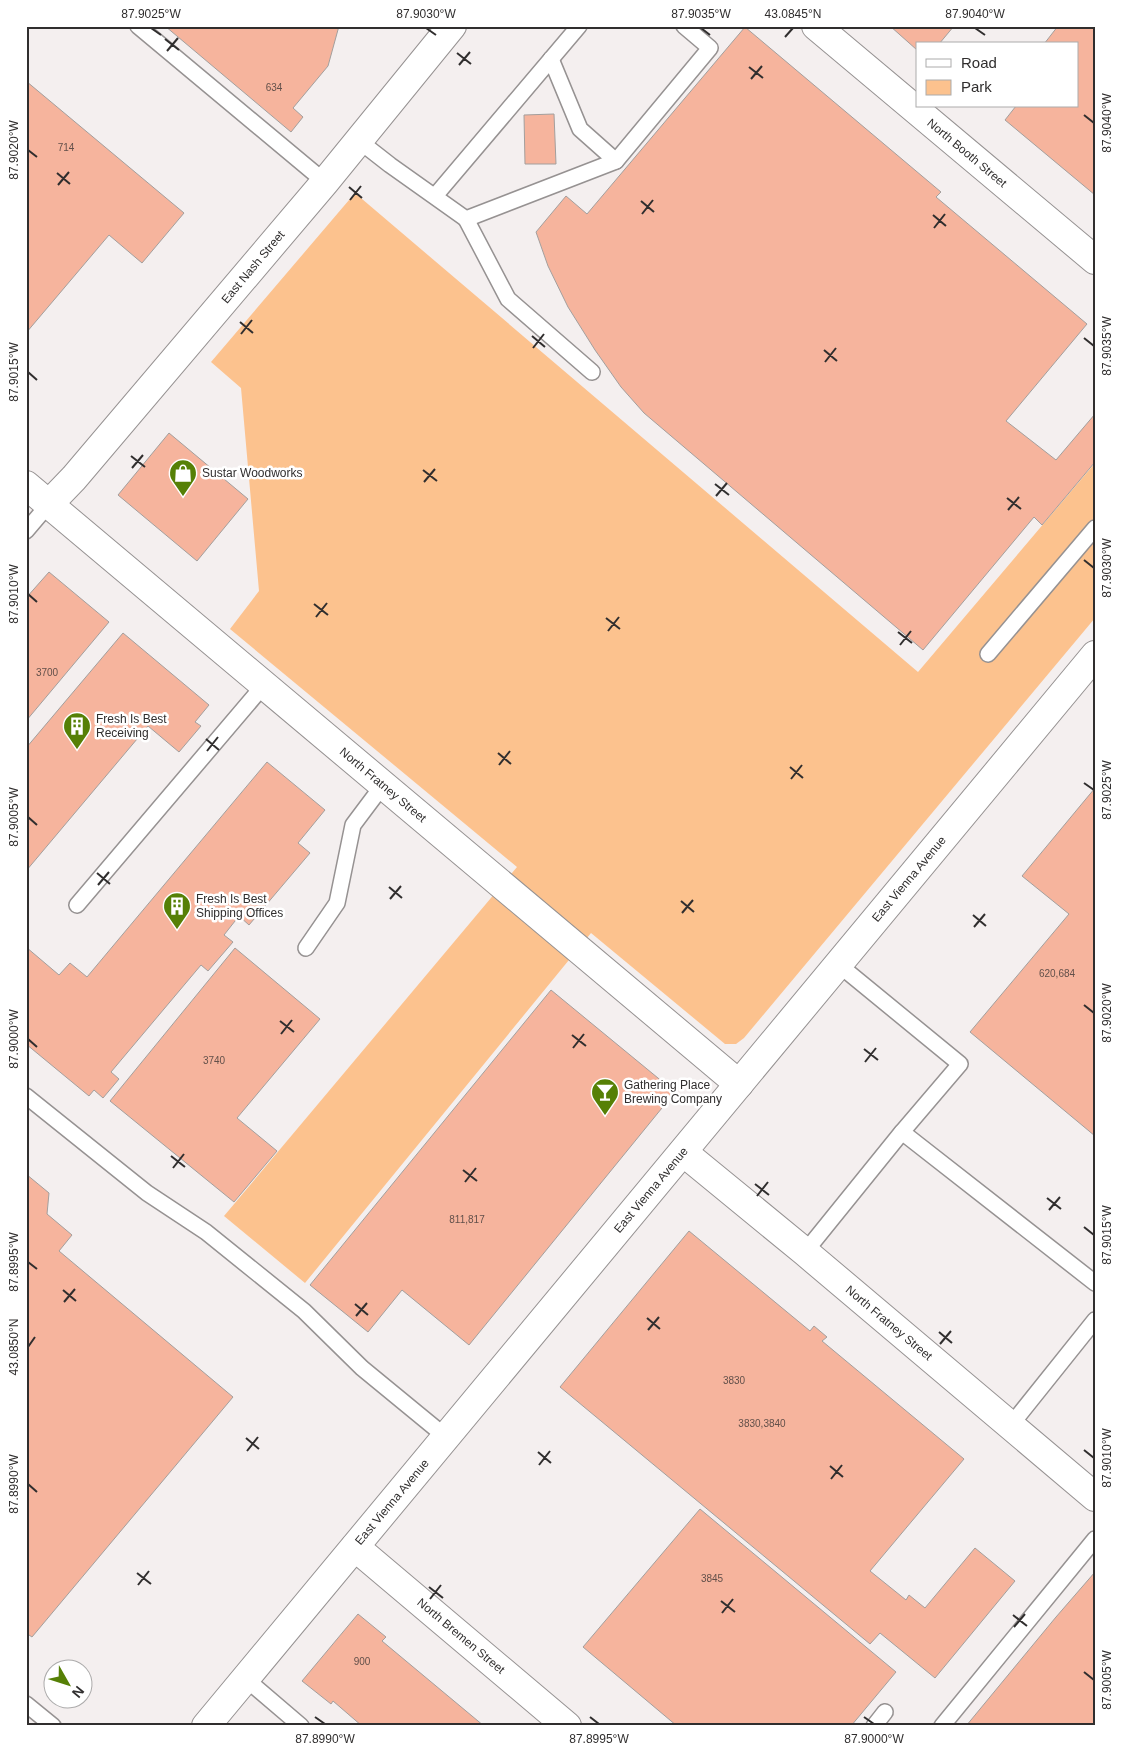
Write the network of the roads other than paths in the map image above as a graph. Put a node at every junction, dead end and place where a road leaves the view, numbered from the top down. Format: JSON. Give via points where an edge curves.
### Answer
{"nodes":[{"id":1,"x":138,"y":26,"type":"edge"},
{"id":2,"x":580,"y":26,"type":"edge"},
{"id":3,"x":684,"y":26,"type":"edge"},
{"id":4,"x":816,"y":26,"type":"edge"},
{"id":5,"x":450,"y":27,"type":"edge"},
{"id":6,"x":552,"y":59,"type":"junction"},
{"id":7,"x":358,"y":140,"type":"junction"},
{"id":8,"x":616,"y":161,"type":"junction"},
{"id":9,"x":325,"y":182,"type":"junction"},
{"id":10,"x":435,"y":196,"type":"junction"},
{"id":11,"x":466,"y":219,"type":"junction"},
{"id":12,"x":1095,"y":260,"type":"edge"},
{"id":13,"x":592,"y":372,"type":"dead end"},
{"id":14,"x":26,"y":486,"type":"edge"},
{"id":15,"x":49,"y":504,"type":"junction"},
{"id":16,"x":1095,"y":528,"type":"edge"},
{"id":17,"x":26,"y":531,"type":"edge"},
{"id":18,"x":988,"y":654,"type":"dead end"},
{"id":19,"x":1095,"y":655,"type":"edge"},
{"id":20,"x":264,"y":685,"type":"junction"},
{"id":21,"x":383,"y":785,"type":"junction"},
{"id":22,"x":77,"y":905,"type":"dead end"},
{"id":23,"x":306,"y":948,"type":"dead end"},
{"id":24,"x":838,"y":964,"type":"junction"},
{"id":25,"x":739,"y":1084,"type":"junction"},
{"id":26,"x":26,"y":1096,"type":"edge"},
{"id":27,"x":902,"y":1132,"type":"junction"},
{"id":28,"x":682,"y":1152,"type":"junction"},
{"id":29,"x":805,"y":1252,"type":"junction"},
{"id":30,"x":1095,"y":1283,"type":"edge"},
{"id":31,"x":1095,"y":1320,"type":"edge"},
{"id":32,"x":1011,"y":1425,"type":"junction"},
{"id":33,"x":446,"y":1438,"type":"junction"},
{"id":34,"x":1095,"y":1497,"type":"edge"},
{"id":35,"x":1095,"y":1539,"type":"edge"},
{"id":36,"x":355,"y":1547,"type":"junction"},
{"id":37,"x":246,"y":1679,"type":"junction"},
{"id":38,"x":26,"y":1704,"type":"edge"},
{"id":39,"x":885,"y":1712,"type":"dead end"},
{"id":40,"x":53,"y":1726,"type":"edge"},
{"id":41,"x":206,"y":1726,"type":"edge"},
{"id":42,"x":301,"y":1726,"type":"edge"},
{"id":43,"x":567,"y":1726,"type":"edge"},
{"id":44,"x":874,"y":1726,"type":"edge"},
{"id":45,"x":942,"y":1726,"type":"edge"}],
"edges":[{"from":1,"to":9,"type":"lane"},
{"from":2,"to":6,"type":"lane"},
{"from":3,"to":8,"type":"lane","via":[[710,48]]},
{"from":4,"to":12,"type":"street","name":"North Booth Street"},
{"from":5,"to":7,"type":"street","name":"East Nash Street"},
{"from":6,"to":8,"type":"lane","via":[[580,128]]},
{"from":6,"to":10,"type":"lane"},
{"from":7,"to":9,"type":"street","name":"East Nash Street"},
{"from":7,"to":10,"type":"lane"},
{"from":8,"to":11,"type":"lane"},
{"from":9,"to":15,"type":"street","name":"East Nash Street"},
{"from":10,"to":11,"type":"lane"},
{"from":11,"to":13,"type":"lane","via":[[508,299]]},
{"from":14,"to":15,"type":"street","name":"North Fratney Street"},
{"from":15,"to":17,"type":"lane"},
{"from":15,"to":20,"type":"street","name":"North Fratney Street"},
{"from":16,"to":18,"type":"lane"},
{"from":19,"to":24,"type":"street","name":"East Vienna Avenue"},
{"from":20,"to":21,"type":"street","name":"North Fratney Street"},
{"from":20,"to":22,"type":"lane"},
{"from":21,"to":23,"type":"lane","via":[[354,825],[337,903]]},
{"from":21,"to":25,"type":"street","name":"North Fratney Street"},
{"from":24,"to":25,"type":"street","name":"East Vienna Avenue"},
{"from":24,"to":27,"type":"lane","via":[[960,1064]]},
{"from":25,"to":28,"type":"street","name":"East Vienna Avenue"},
{"from":26,"to":33,"type":"lane","via":[[147,1193],[206,1232],[304,1311],[362,1368]]},
{"from":27,"to":29,"type":"lane"},
{"from":27,"to":30,"type":"lane"},
{"from":28,"to":29,"type":"street","name":"North Fratney Street"},
{"from":28,"to":33,"type":"street","name":"East Vienna Avenue"},
{"from":29,"to":32,"type":"street","name":"North Fratney Street"},
{"from":31,"to":32,"type":"lane"},
{"from":32,"to":34,"type":"street","name":"North Fratney Street"},
{"from":33,"to":36,"type":"street","name":"East Vienna Avenue"},
{"from":35,"to":45,"type":"lane"},
{"from":36,"to":37,"type":"street","name":"East Vienna Avenue"},
{"from":36,"to":43,"type":"street","name":"North Bremen Street"},
{"from":37,"to":41,"type":"street","name":"East Vienna Avenue"},
{"from":37,"to":42,"type":"lane"},
{"from":38,"to":40,"type":"lane"},
{"from":39,"to":44,"type":"lane"}]}
